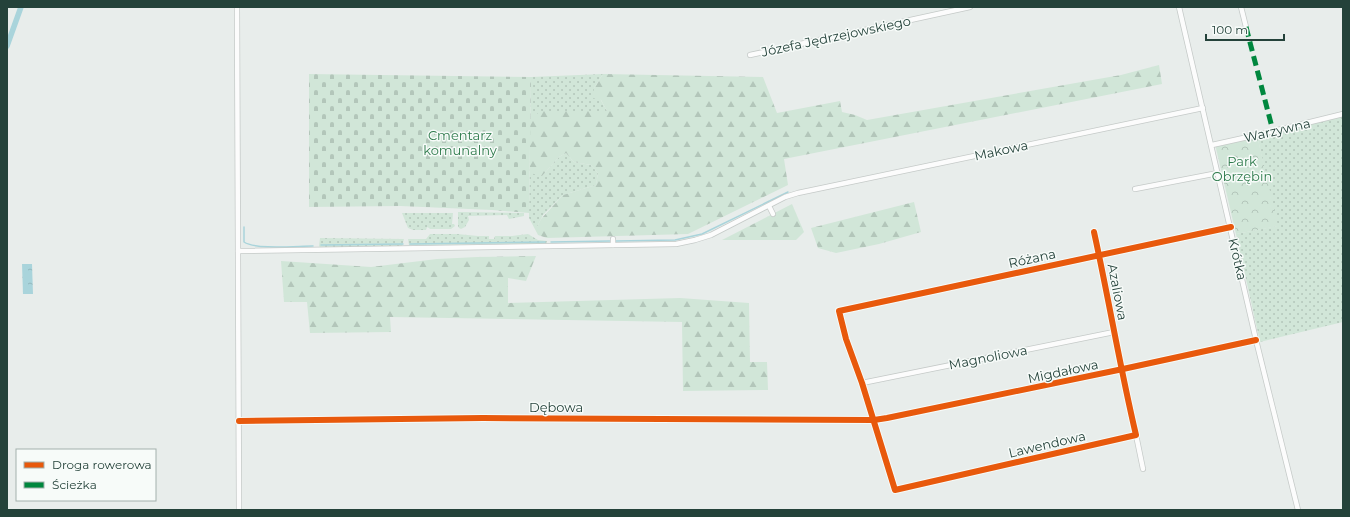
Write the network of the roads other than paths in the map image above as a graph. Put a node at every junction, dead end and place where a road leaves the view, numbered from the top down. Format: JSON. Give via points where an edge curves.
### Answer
{"nodes":[{"id":1,"x":237,"y":7,"type":"edge"},
{"id":2,"x":970,"y":7,"type":"edge"},
{"id":3,"x":1179,"y":7,"type":"edge"},
{"id":4,"x":1241,"y":7,"type":"edge"},
{"id":5,"x":1246,"y":27,"type":"dead end"},
{"id":6,"x":750,"y":55,"type":"dead end"},
{"id":7,"x":1203,"y":108,"type":"junction"},
{"id":8,"x":1343,"y":114,"type":"edge"},
{"id":9,"x":1212,"y":145,"type":"junction"},
{"id":10,"x":1218,"y":173,"type":"junction"},
{"id":11,"x":1135,"y":189,"type":"dead end"},
{"id":12,"x":769,"y":206,"type":"junction"},
{"id":13,"x":773,"y":214,"type":"dead end"},
{"id":14,"x":1231,"y":227,"type":"junction"},
{"id":15,"x":1094,"y":232,"type":"dead end"},
{"id":16,"x":613,"y":239,"type":"dead end"},
{"id":17,"x":613,"y":245,"type":"junction"},
{"id":18,"x":238,"y":251,"type":"junction"},
{"id":19,"x":1100,"y":256,"type":"junction"},
{"id":20,"x":1114,"y":332,"type":"junction"},
{"id":21,"x":1256,"y":340,"type":"junction"},
{"id":22,"x":1123,"y":369,"type":"junction"},
{"id":23,"x":862,"y":383,"type":"junction"},
{"id":24,"x":874,"y":420,"type":"junction"},
{"id":25,"x":239,"y":421,"type":"junction"},
{"id":26,"x":1136,"y":435,"type":"junction"},
{"id":27,"x":1143,"y":468,"type":"dead end"},
{"id":28,"x":239,"y":510,"type":"edge"},
{"id":29,"x":1298,"y":510,"type":"edge"}],
"edges":[{"from":1,"to":18,"type":"street"},
{"from":2,"to":6,"type":"street","name":"Józefa Jędrzejowskiego"},
{"from":3,"to":7,"type":"street","name":"Krótka"},
{"from":4,"to":5,"type":"street"},
{"from":7,"to":9,"type":"street","name":"Krótka"},
{"from":7,"to":12,"type":"street","name":"Makowa","via":[[798,193]]},
{"from":8,"to":9,"type":"street","name":"Warzywna"},
{"from":9,"to":10,"type":"street","name":"Krótka"},
{"from":10,"to":11,"type":"street"},
{"from":10,"to":14,"type":"street","name":"Krótka"},
{"from":12,"to":13,"type":"street"},
{"from":12,"to":17,"type":"street","name":"Makowa","via":[[711,235],[695,240],[676,244]]},
{"from":14,"to":19,"type":"street","name":"Różana"},
{"from":14,"to":21,"type":"street","name":"Krótka"},
{"from":15,"to":19,"type":"street","name":"Azaliowa"},
{"from":16,"to":17,"type":"street"},
{"from":17,"to":18,"type":"street","name":"Makowa"},
{"from":18,"to":25,"type":"street"},
{"from":19,"to":20,"type":"street","name":"Azaliowa"},
{"from":19,"to":23,"type":"street","name":"Różana","via":[[838,311]]},
{"from":20,"to":22,"type":"street","name":"Azaliowa"},
{"from":20,"to":23,"type":"street","name":"Magnoliowa"},
{"from":21,"to":22,"type":"street","name":"Migdałowa"},
{"from":21,"to":29,"type":"street","name":"Krótka"},
{"from":22,"to":24,"type":"street","name":"Migdałowa"},
{"from":22,"to":26,"type":"street"},
{"from":23,"to":24,"type":"street"},
{"from":24,"to":25,"type":"street","name":"Dębowa","via":[[483,418]]},
{"from":24,"to":26,"type":"street","name":"Lawendowa","via":[[895,490]]},
{"from":25,"to":28,"type":"street"},
{"from":26,"to":27,"type":"street"}]}
